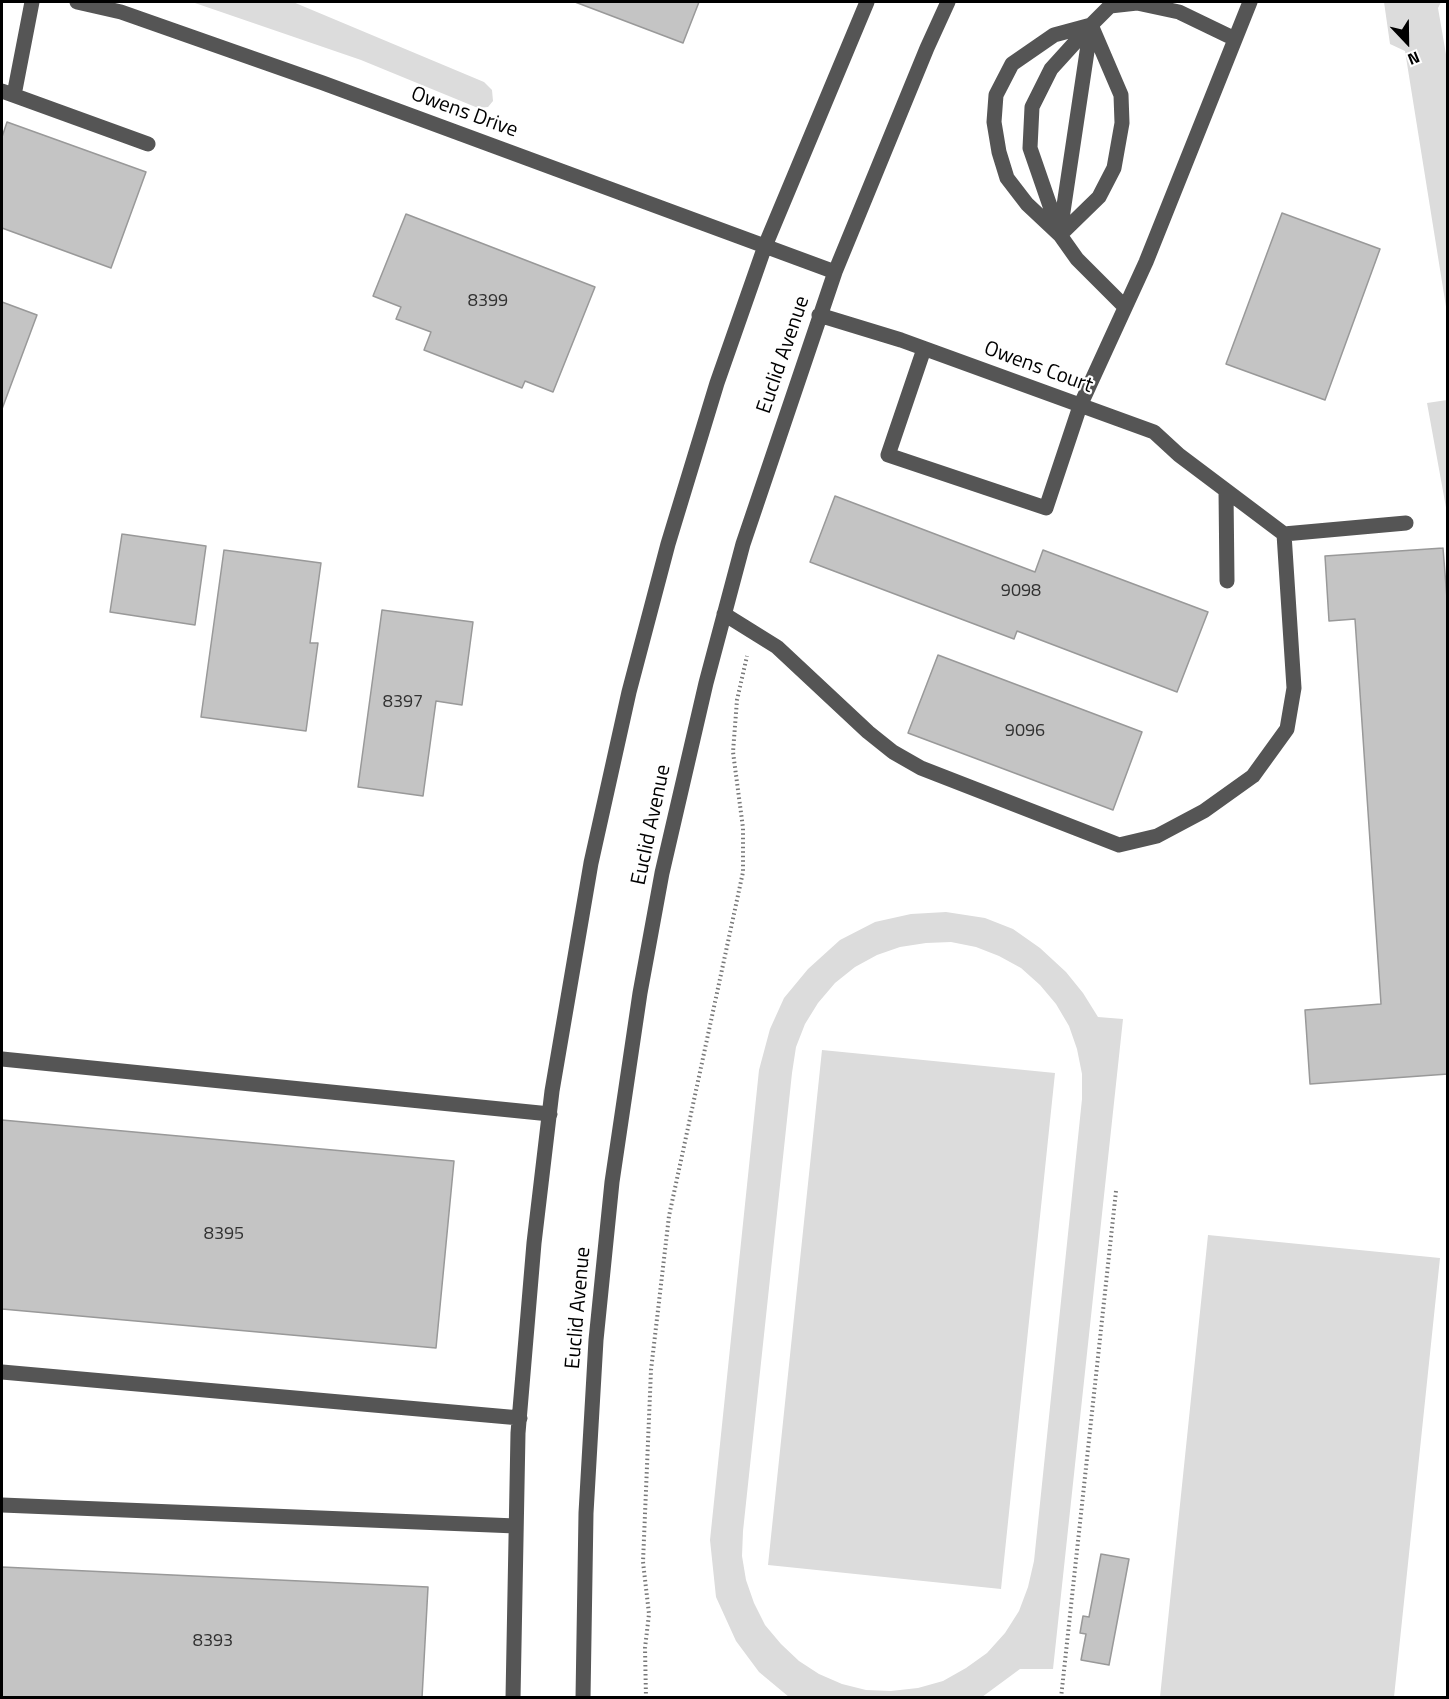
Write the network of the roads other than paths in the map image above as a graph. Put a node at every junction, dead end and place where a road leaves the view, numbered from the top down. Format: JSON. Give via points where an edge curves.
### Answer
{"nodes":[{"id":1,"x":32,"y":2,"type":"edge"},
{"id":2,"x":77,"y":2,"type":"edge"},
{"id":3,"x":867,"y":2,"type":"edge"},
{"id":4,"x":948,"y":2,"type":"edge"},
{"id":5,"x":1250,"y":2,"type":"edge"},
{"id":6,"x":1091,"y":26,"type":"junction"},
{"id":7,"x":1235,"y":39,"type":"junction"},
{"id":8,"x":8,"y":93,"type":"edge"},
{"id":9,"x":148,"y":144,"type":"dead end"},
{"id":10,"x":1060,"y":235,"type":"junction"},
{"id":11,"x":765,"y":246,"type":"junction"},
{"id":12,"x":835,"y":272,"type":"junction"},
{"id":13,"x":1125,"y":307,"type":"junction"},
{"id":14,"x":819,"y":315,"type":"junction"},
{"id":15,"x":924,"y":349,"type":"junction"},
{"id":16,"x":1080,"y":406,"type":"junction"},
{"id":17,"x":1226,"y":491,"type":"junction"},
{"id":18,"x":1406,"y":523,"type":"dead end"},
{"id":19,"x":1284,"y":534,"type":"junction"},
{"id":20,"x":1227,"y":581,"type":"dead end"},
{"id":21,"x":724,"y":614,"type":"junction"},
{"id":22,"x":2,"y":1059,"type":"edge"},
{"id":23,"x":550,"y":1114,"type":"junction"},
{"id":24,"x":2,"y":1372,"type":"edge"},
{"id":25,"x":520,"y":1419,"type":"junction"},
{"id":26,"x":2,"y":1505,"type":"edge"},
{"id":27,"x":516,"y":1526,"type":"junction"},
{"id":28,"x":513,"y":1698,"type":"edge"},
{"id":29,"x":583,"y":1698,"type":"edge"}],
"edges":[{"from":1,"to":8,"type":"street"},
{"from":2,"to":11,"type":"street","name":"Owens Drive","via":[[122,12],[323,83]]},
{"from":3,"to":11,"type":"street"},
{"from":4,"to":12,"type":"street","name":"Euclid Avenue"},
{"from":5,"to":7,"type":"street"},
{"from":6,"to":7,"type":"street","via":[[1110,6],[1137,3],[1179,12]]},
{"from":6,"to":10,"type":"street"},
{"from":6,"to":10,"type":"street","via":[[1052,69],[1032,107],[1030,148]]},
{"from":6,"to":10,"type":"street","via":[[1121,95],[1122,123],[1114,168],[1099,197]]},
{"from":6,"to":10,"type":"street","via":[[1054,35],[1012,64],[996,95],[994,122],[1007,178],[1027,204]]},
{"from":7,"to":13,"type":"street"},
{"from":8,"to":9,"type":"street"},
{"from":10,"to":13,"type":"street","via":[[1077,259]]},
{"from":11,"to":12,"type":"street","name":"Owens Drive"},
{"from":11,"to":23,"type":"street","via":[[717,382],[668,544],[629,693],[582,911]]},
{"from":12,"to":14,"type":"street","name":"Euclid Avenue"},
{"from":13,"to":16,"type":"street"},
{"from":14,"to":15,"type":"street","name":"Owens Court"},
{"from":14,"to":21,"type":"street","name":"Euclid Avenue","via":[[743,544]]},
{"from":15,"to":16,"type":"street","name":"Owens Court"},
{"from":15,"to":16,"type":"street","via":[[888,455],[1046,508]]},
{"from":16,"to":17,"type":"street","name":"Owens Court","via":[[1154,432]]},
{"from":17,"to":19,"type":"street","name":"Owens Court"},
{"from":17,"to":20,"type":"street"},
{"from":18,"to":19,"type":"street"},
{"from":19,"to":21,"type":"street","via":[[1294,688],[1287,729],[1253,776],[1204,811],[1157,836],[1119,845],[921,768],[893,752],[777,647]]},
{"from":21,"to":29,"type":"street","name":"Euclid Avenue","via":[[662,873],[612,1182],[596,1340],[587,1502]]},
{"from":22,"to":23,"type":"street"},
{"from":23,"to":25,"type":"street","via":[[534,1243]]},
{"from":24,"to":25,"type":"street"},
{"from":25,"to":27,"type":"street"},
{"from":26,"to":27,"type":"street"},
{"from":27,"to":28,"type":"street"}]}
